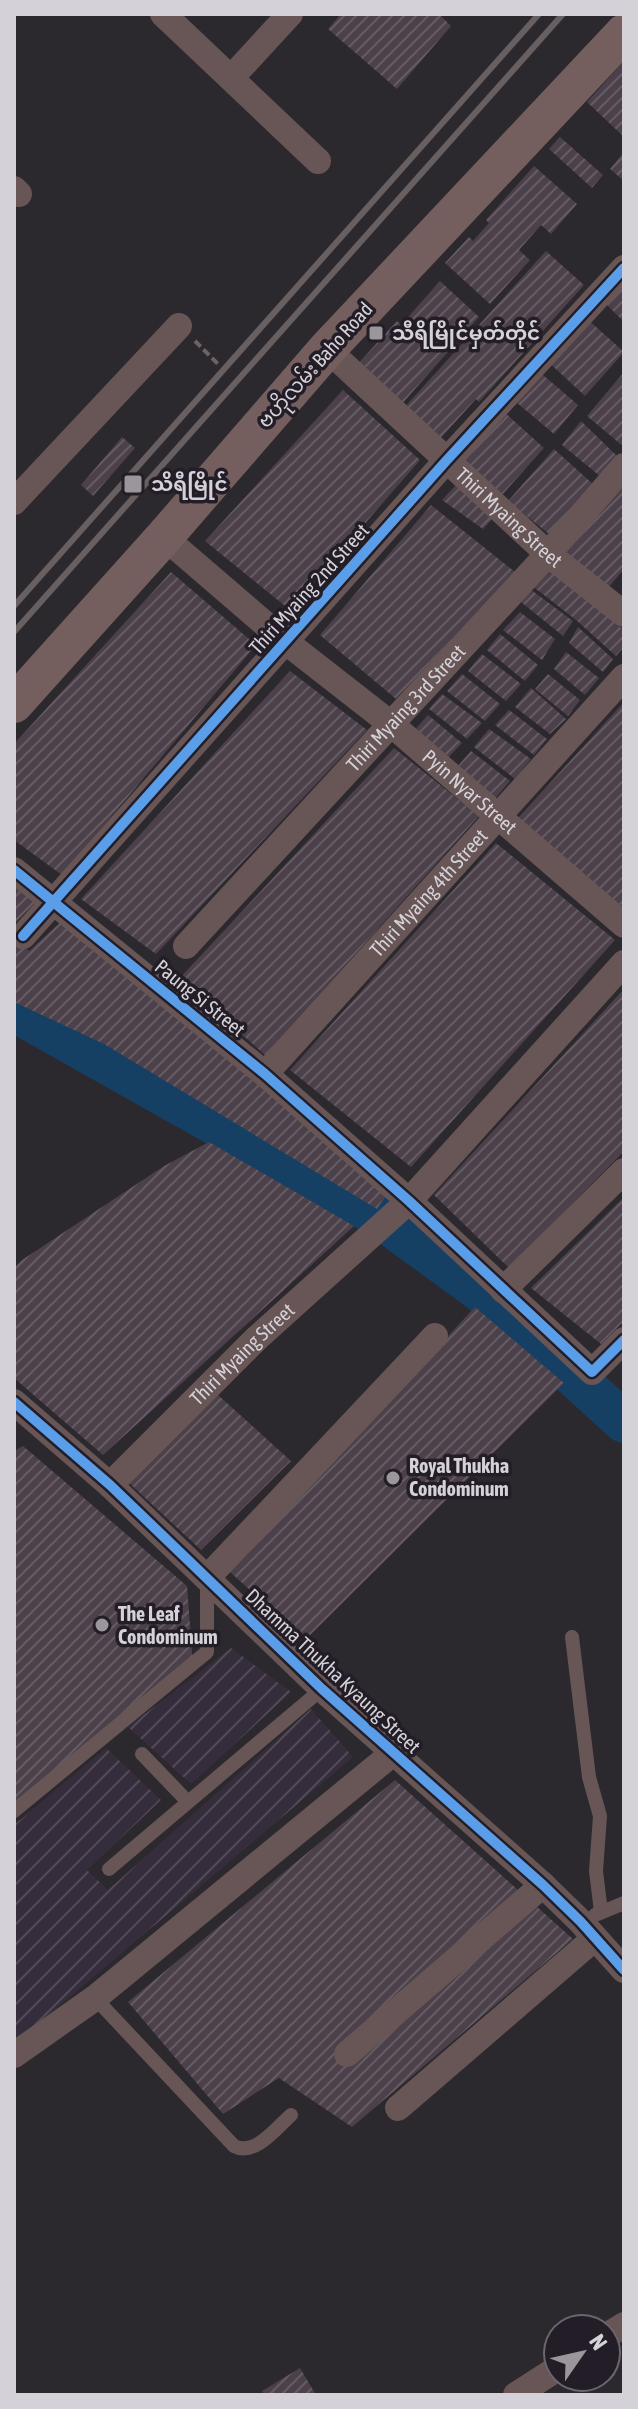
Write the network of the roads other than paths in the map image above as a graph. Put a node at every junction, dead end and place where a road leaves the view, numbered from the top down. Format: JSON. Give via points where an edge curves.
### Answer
{"nodes":[{"id":1,"x":163,"y":14,"type":"edge"},
{"id":2,"x":290,"y":14,"type":"edge"},
{"id":3,"x":624,"y":33,"type":"edge"},
{"id":4,"x":231,"y":78,"type":"junction"},
{"id":5,"x":318,"y":161,"type":"dead end"},
{"id":6,"x":624,"y":268,"type":"edge"},
{"id":7,"x":179,"y":326,"type":"road end"},
{"id":8,"x":327,"y":349,"type":"junction"},
{"id":9,"x":446,"y":461,"type":"junction"},
{"id":10,"x":624,"y":466,"type":"edge"},
{"id":11,"x":14,"y":502,"type":"edge"},
{"id":12,"x":164,"y":537,"type":"junction"},
{"id":13,"x":548,"y":554,"type":"junction"},
{"id":14,"x":624,"y":614,"type":"edge"},
{"id":15,"x":286,"y":642,"type":"junction"},
{"id":16,"x":624,"y":677,"type":"edge"},
{"id":17,"x":14,"y":704,"type":"edge"},
{"id":18,"x":391,"y":724,"type":"junction"},
{"id":19,"x":499,"y":816,"type":"junction"},
{"id":20,"x":14,"y":870,"type":"edge"},
{"id":21,"x":54,"y":903,"type":"junction"},
{"id":22,"x":624,"y":925,"type":"edge"},
{"id":23,"x":23,"y":936,"type":"dead end"},
{"id":24,"x":186,"y":946,"type":"dead end"},
{"id":25,"x":624,"y":963,"type":"edge"},
{"id":26,"x":265,"y":1074,"type":"junction"},
{"id":27,"x":624,"y":1171,"type":"edge"},
{"id":28,"x":393,"y":1215,"type":"junction"},
{"id":29,"x":503,"y":1290,"type":"junction"},
{"id":30,"x":435,"y":1336,"type":"dead end"},
{"id":31,"x":624,"y":1340,"type":"edge"},
{"id":32,"x":18,"y":1412,"type":"edge"},
{"id":33,"x":110,"y":1485,"type":"junction"},
{"id":34,"x":207,"y":1578,"type":"junction"},
{"id":35,"x":572,"y":1637,"type":"dead end"},
{"id":36,"x":322,"y":1689,"type":"junction"},
{"id":37,"x":393,"y":1753,"type":"junction"},
{"id":38,"x":142,"y":1754,"type":"dead end"},
{"id":39,"x":188,"y":1802,"type":"junction"},
{"id":40,"x":14,"y":1811,"type":"edge"},
{"id":41,"x":109,"y":1869,"type":"dead end"},
{"id":42,"x":543,"y":1885,"type":"junction"},
{"id":43,"x":624,"y":1903,"type":"edge"},
{"id":44,"x":592,"y":1924,"type":"junction"},
{"id":45,"x":624,"y":1970,"type":"edge"},
{"id":46,"x":95,"y":1998,"type":"junction"},
{"id":47,"x":347,"y":2054,"type":"dead end"},
{"id":48,"x":14,"y":2055,"type":"edge"},
{"id":49,"x":398,"y":2108,"type":"dead end"},
{"id":50,"x":291,"y":2115,"type":"dead end"},
{"id":51,"x":542,"y":2378,"type":"edge"},
{"id":52,"x":516,"y":2395,"type":"edge"}],
"edges":[{"from":1,"to":4,"type":"street"},
{"from":2,"to":4,"type":"street"},
{"from":3,"to":8,"type":"main road","name":"ဗဟိုလမ်း Baho Road"},
{"from":4,"to":5,"type":"street"},
{"from":6,"to":9,"type":"street","name":"Thiri Myaing 2nd Street"},
{"from":7,"to":11,"type":"street"},
{"from":8,"to":9,"type":"street","name":"Thiri Myaing Street"},
{"from":8,"to":12,"type":"main road","name":"ဗဟိုလမ်း Baho Road"},
{"from":9,"to":13,"type":"street","name":"Thiri Myaing Street"},
{"from":9,"to":15,"type":"street","name":"Thiri Myaing 2nd Street"},
{"from":10,"to":13,"type":"street","name":"Thiri Myaing 3rd Street"},
{"from":12,"to":15,"type":"street","name":"Pyin Nyar Street"},
{"from":12,"to":17,"type":"main road","name":"ဗဟိုလမ်း Baho Road"},
{"from":13,"to":14,"type":"street","name":"Thiri Myaing Street"},
{"from":13,"to":18,"type":"street","name":"Thiri Myaing 3rd Street"},
{"from":15,"to":18,"type":"street","name":"Pyin Nyar Street"},
{"from":15,"to":21,"type":"street","name":"Thiri Myaing 2nd Street"},
{"from":16,"to":19,"type":"street","name":"Thiri Myaing 4th Street"},
{"from":18,"to":19,"type":"street","name":"Pyin Nyar Street"},
{"from":18,"to":24,"type":"street","name":"Thiri Myaing 3rd Street"},
{"from":19,"to":22,"type":"street","name":"Pyin Nyar Street"},
{"from":19,"to":26,"type":"street","name":"Thiri Myaing 4th Street"},
{"from":20,"to":21,"type":"street","name":"Paung Si Street"},
{"from":21,"to":23,"type":"street","name":"Thiri Myaing 2nd Street"},
{"from":21,"to":26,"type":"street","name":"Paung Si Street"},
{"from":25,"to":28,"type":"street","name":"Thiri Myaing Street"},
{"from":26,"to":28,"type":"street","name":"Paung Si Street","via":[[359,1159]]},
{"from":27,"to":29,"type":"street"},
{"from":28,"to":29,"type":"street"},
{"from":28,"to":33,"type":"street","name":"Thiri Myaing Street","via":[[256,1339]]},
{"from":29,"to":31,"type":"street","via":[[592,1372]]},
{"from":30,"to":34,"type":"street"},
{"from":32,"to":33,"type":"street","name":"Dhamma Thukha Kyaung Street"},
{"from":33,"to":34,"type":"street","name":"Dhamma Thukha Kyaung Street"},
{"from":34,"to":36,"type":"street","name":"Dhamma Thukha Kyaung Street"},
{"from":34,"to":40,"type":"lane","via":[[207,1652]]},
{"from":35,"to":44,"type":"lane","via":[[589,1777],[600,1816]]},
{"from":36,"to":37,"type":"street","name":"Dhamma Thukha Kyaung Street"},
{"from":36,"to":39,"type":"lane"},
{"from":37,"to":42,"type":"street","name":"Dhamma Thukha Kyaung Street"},
{"from":37,"to":46,"type":"street"},
{"from":38,"to":39,"type":"lane"},
{"from":39,"to":41,"type":"lane"},
{"from":42,"to":44,"type":"street","name":"Dhamma Thukha Kyaung Street"},
{"from":42,"to":47,"type":"street"},
{"from":43,"to":44,"type":"lane"},
{"from":44,"to":45,"type":"street","name":"Dhamma Thukha Kyaung Street"},
{"from":44,"to":49,"type":"street"},
{"from":46,"to":48,"type":"street"},
{"from":46,"to":50,"type":"lane","via":[[234,2146],[251,2149]]},
{"from":51,"to":52,"type":"street"}]}
